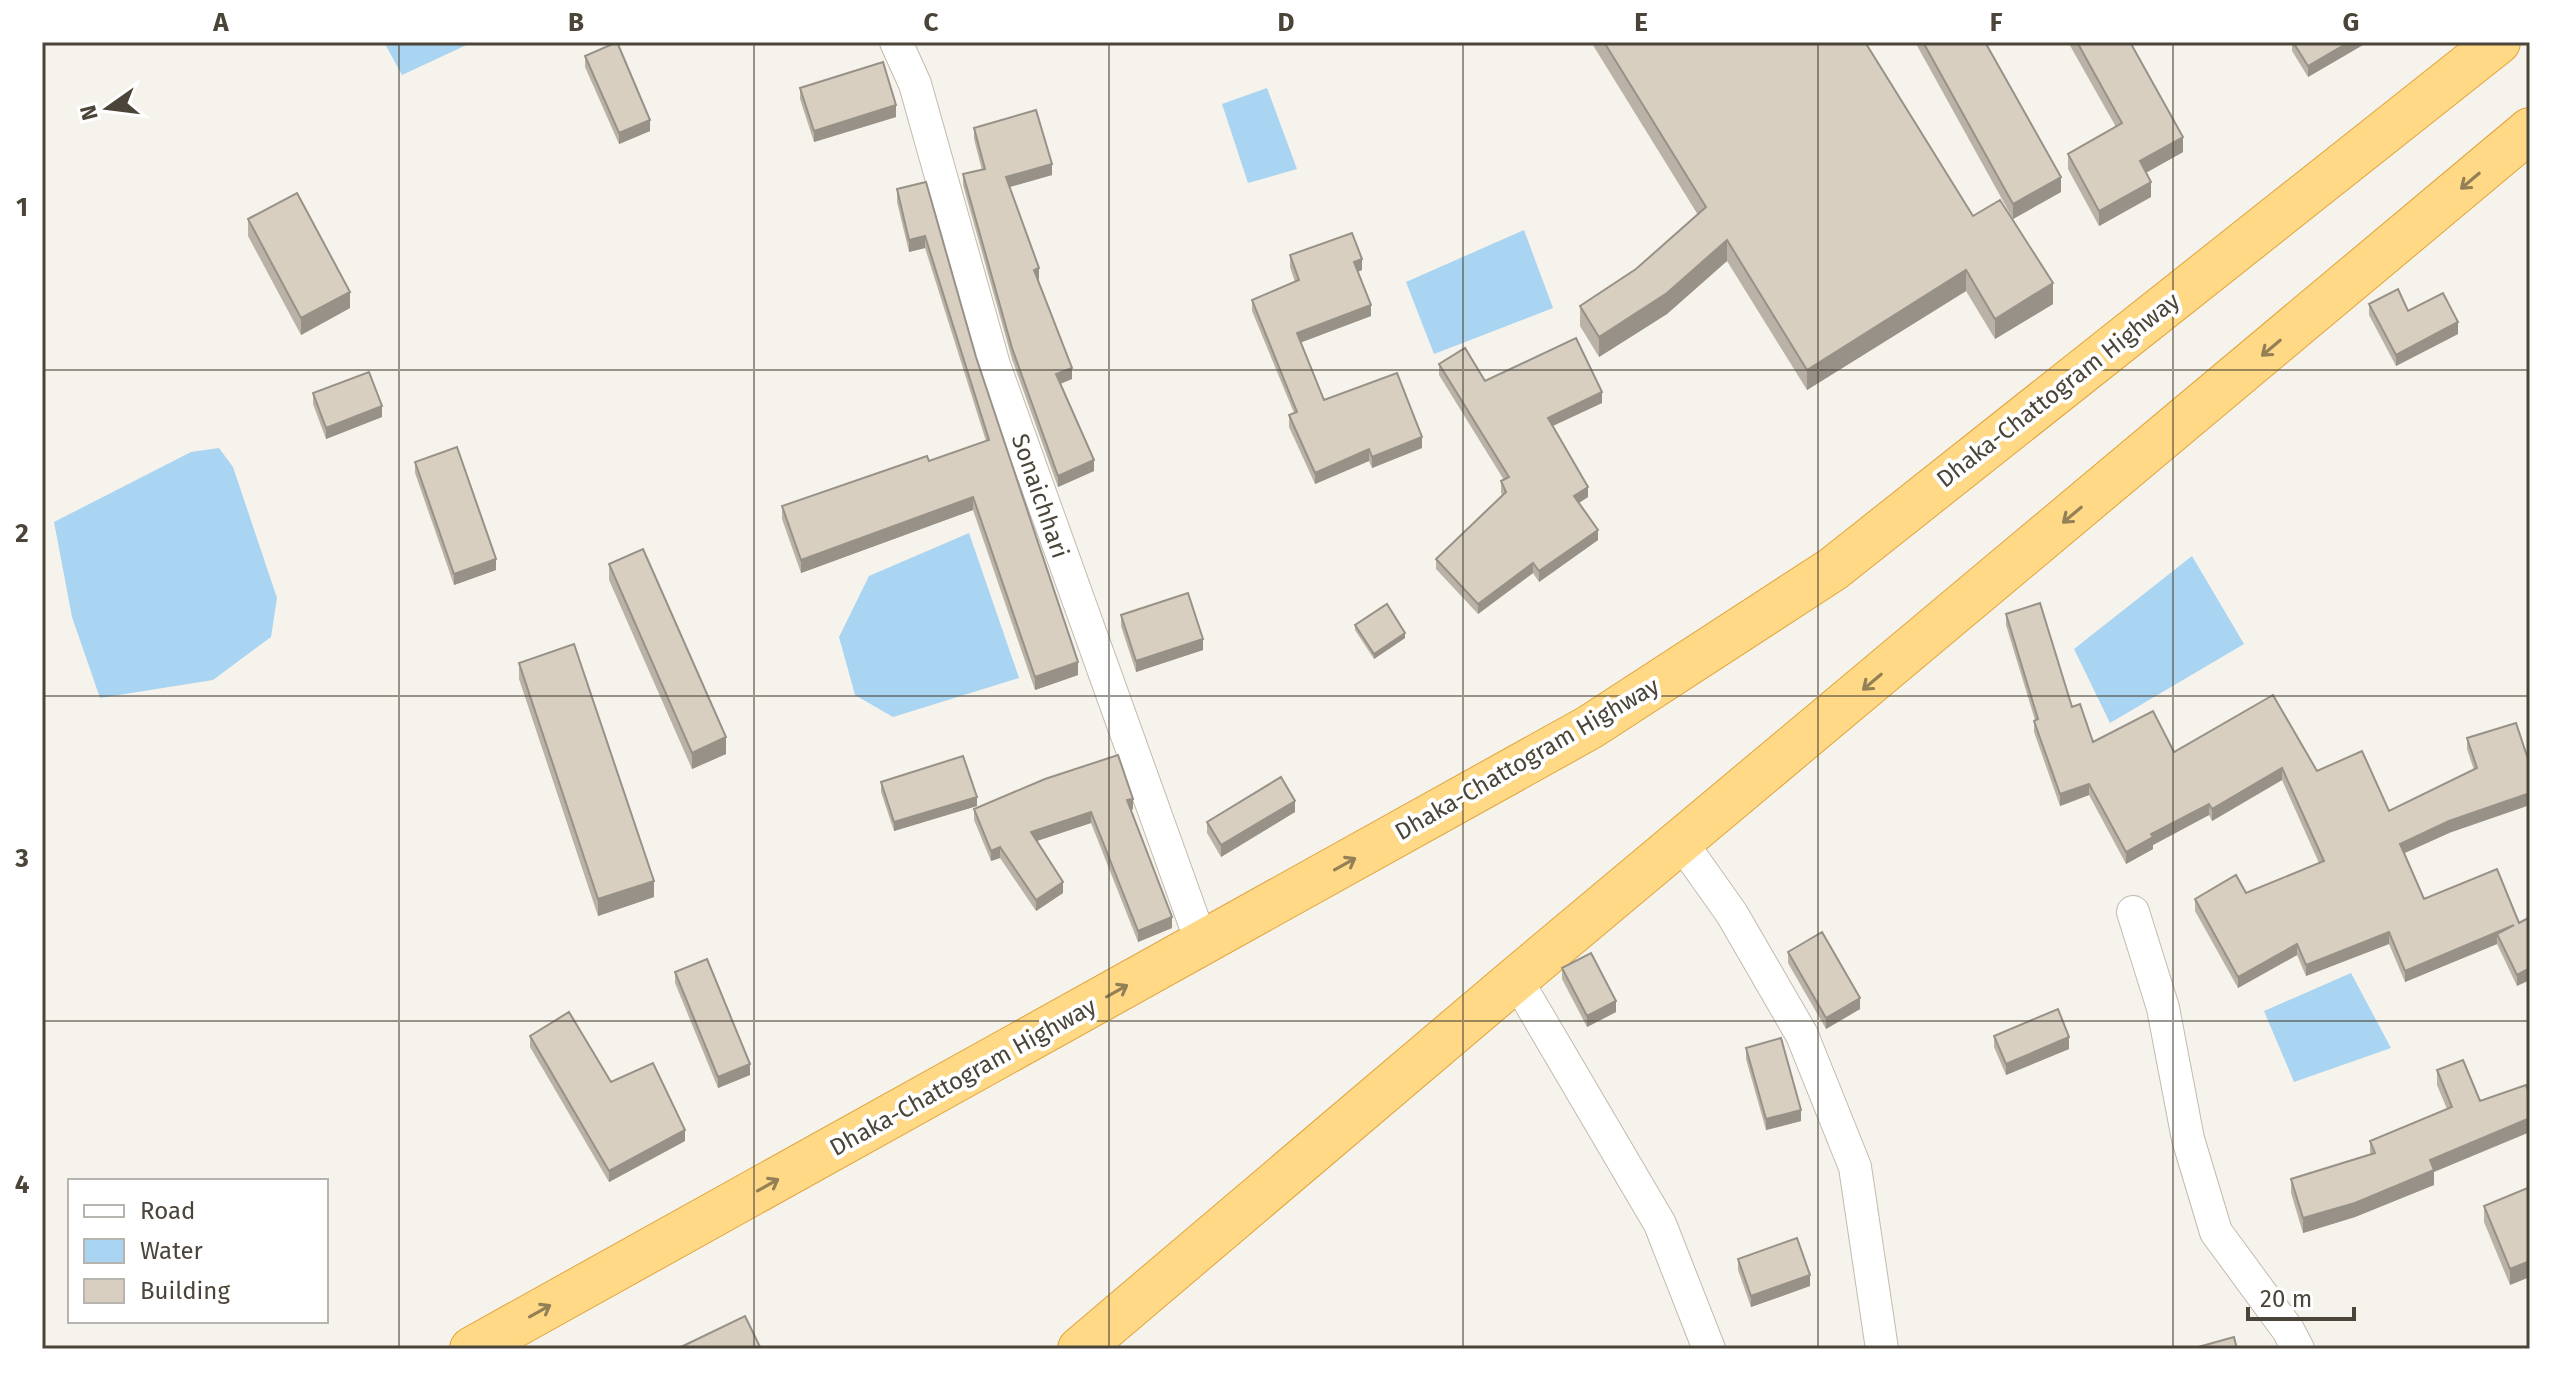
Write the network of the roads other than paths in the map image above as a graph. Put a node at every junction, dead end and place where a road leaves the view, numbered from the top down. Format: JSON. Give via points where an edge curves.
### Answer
{"nodes":[{"id":1,"x":896,"y":42,"type":"edge"},
{"id":2,"x":2498,"y":42,"type":"edge"},
{"id":3,"x":2530,"y":130,"type":"edge"},
{"id":4,"x":1681,"y":842,"type":"junction"},
{"id":5,"x":2133,"y":912,"type":"dead end"},
{"id":6,"x":1202,"y":944,"type":"junction"},
{"id":7,"x":1516,"y":979,"type":"junction"},
{"id":8,"x":472,"y":1349,"type":"edge"},
{"id":9,"x":1080,"y":1349,"type":"edge"},
{"id":10,"x":1709,"y":1349,"type":"edge"},
{"id":11,"x":1882,"y":1349,"type":"edge"},
{"id":12,"x":2298,"y":1349,"type":"edge"}],
"edges":[{"from":1,"to":6,"type":"street","name":"Sonaichhari","via":[[915,84],[994,365]]},
{"from":6,"to":2,"type":"highway","name":"Dhaka-Chattogram Highway","one_way":true,"via":[[1590,727],[1833,569]]},
{"from":3,"to":4,"type":"highway","one_way":true},
{"from":4,"to":7,"type":"highway"},
{"from":4,"to":11,"type":"street","via":[[1732,914],[1802,1035],[1855,1167]]},
{"from":5,"to":12,"type":"street","via":[[2163,1008],[2188,1139],[2216,1232]]},
{"from":8,"to":6,"type":"highway","name":"Dhaka-Chattogram Highway","one_way":true},
{"from":7,"to":9,"type":"highway"},
{"from":7,"to":10,"type":"street","via":[[1660,1224]]}]}
